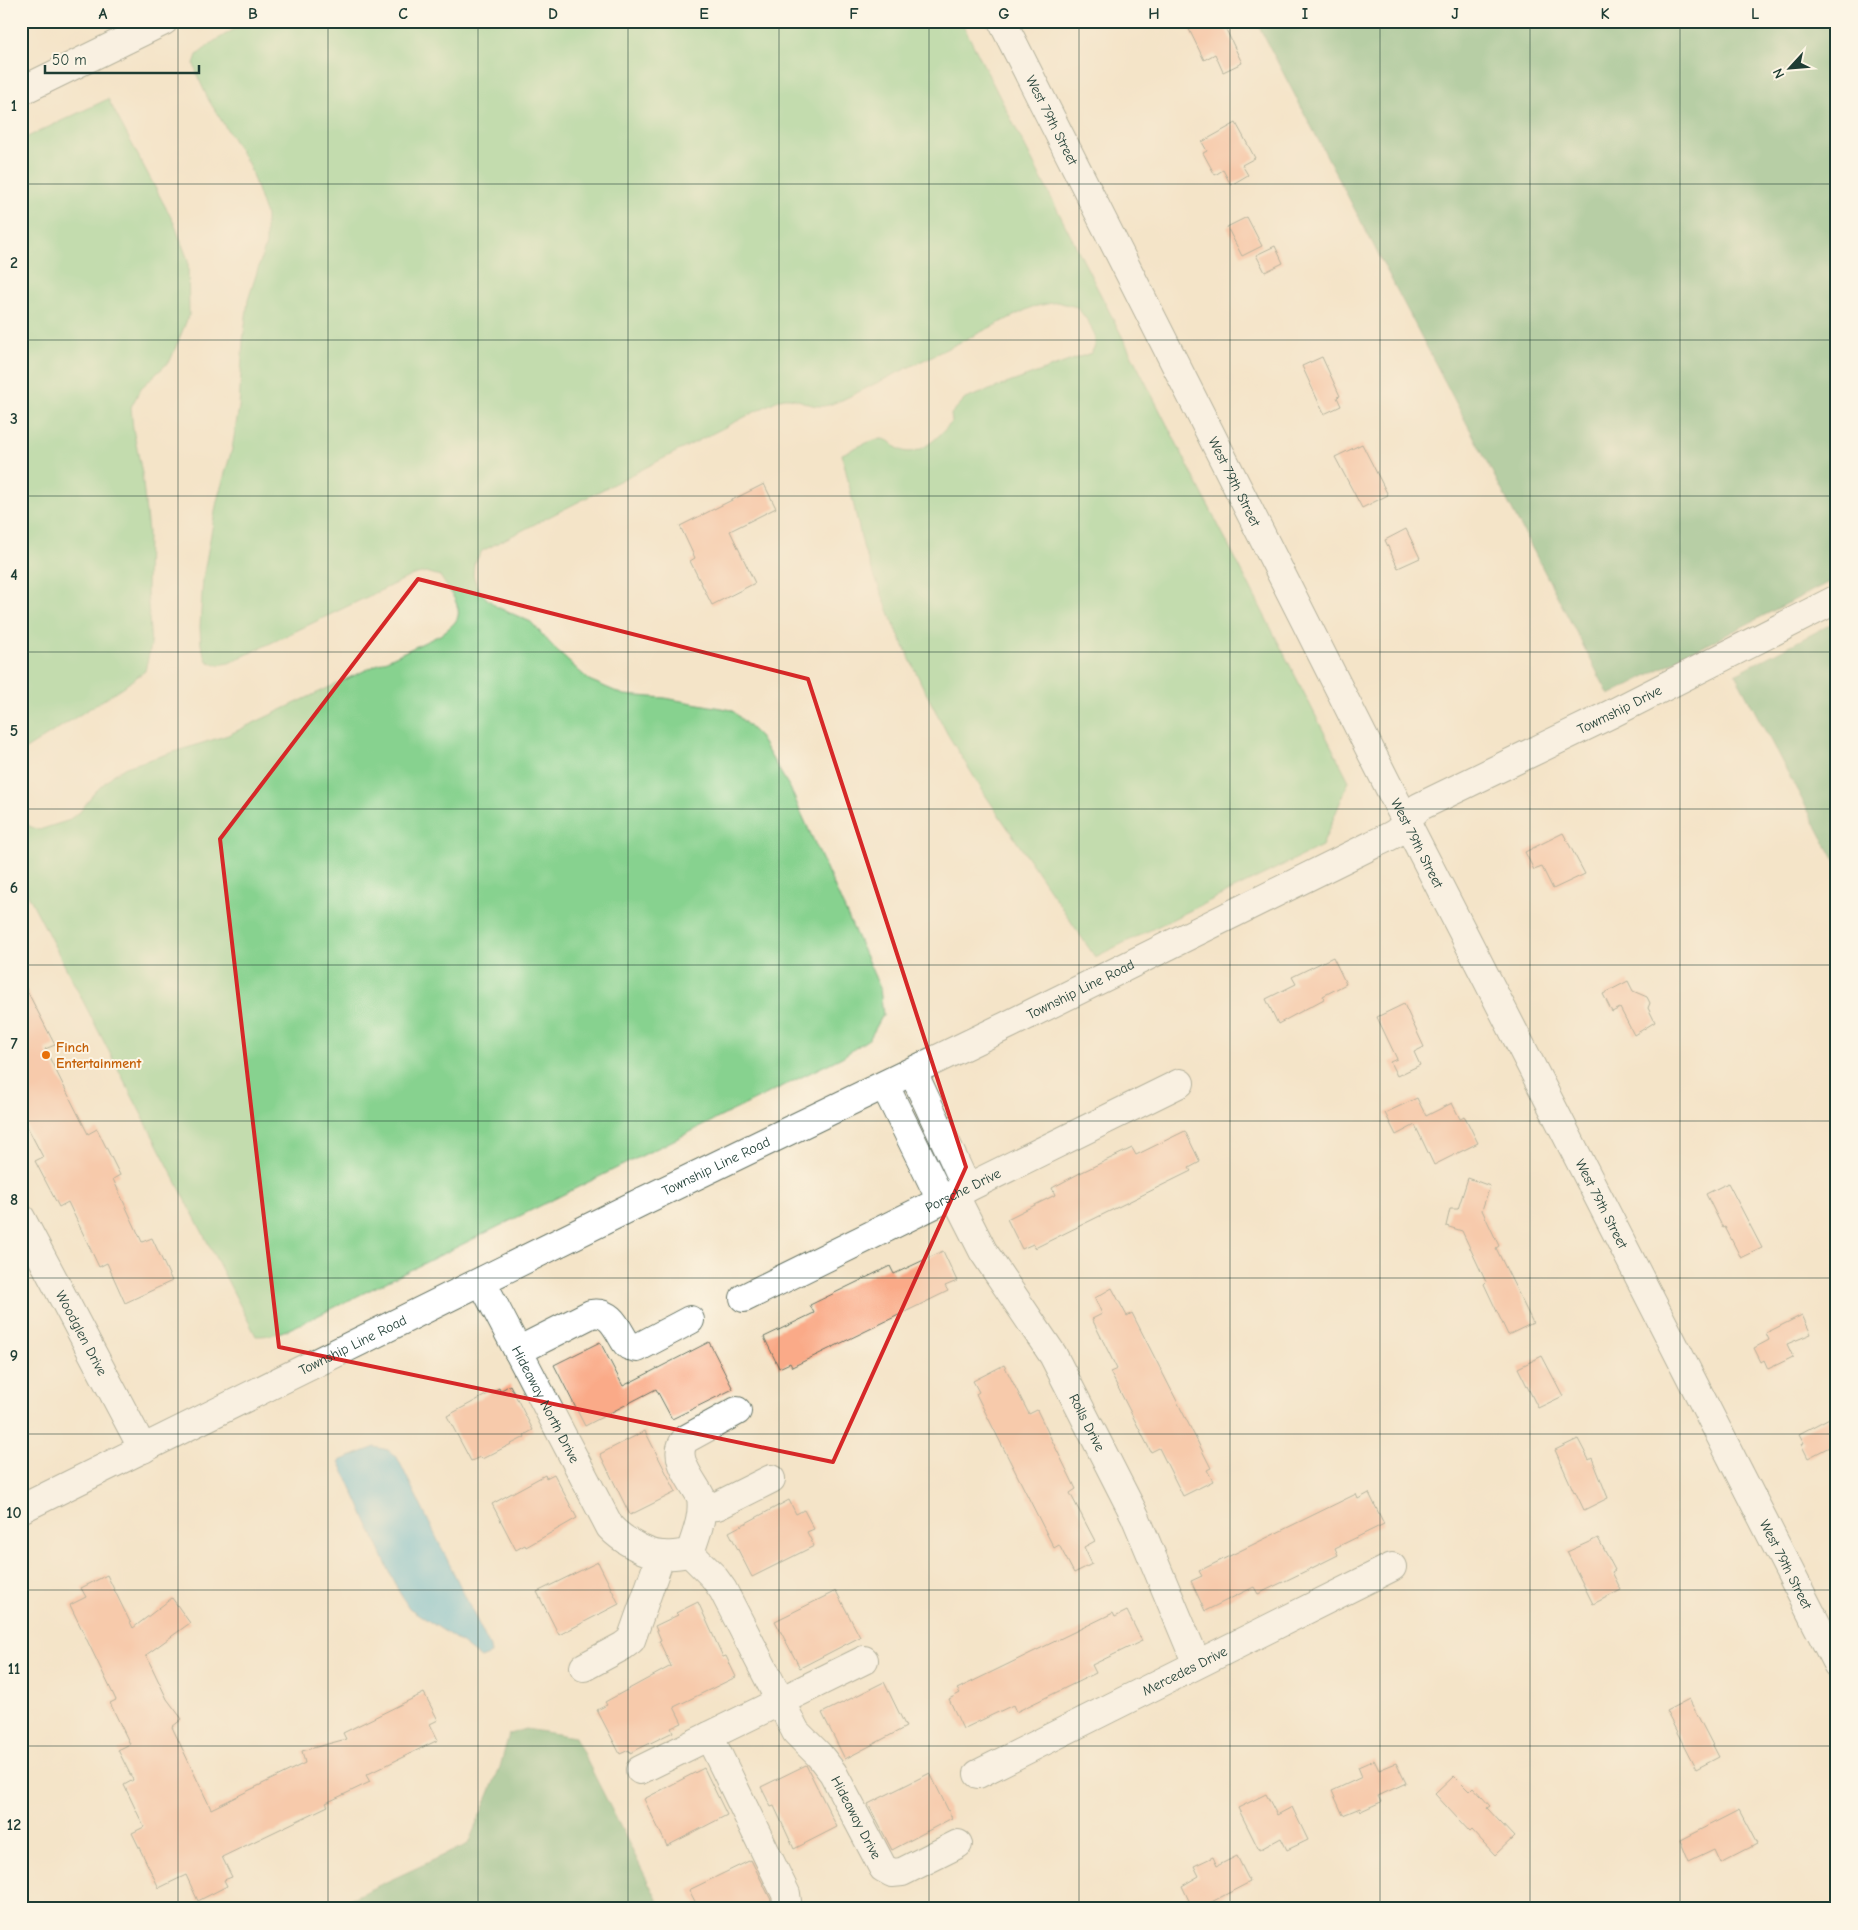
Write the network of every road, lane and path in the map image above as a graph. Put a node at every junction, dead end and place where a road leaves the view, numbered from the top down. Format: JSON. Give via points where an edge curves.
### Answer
{"nodes":[{"id":1,"x":164,"y":21,"type":"edge"},
{"id":2,"x":1002,"y":21,"type":"edge"},
{"id":3,"x":21,"y":91,"type":"edge"},
{"id":4,"x":1837,"y":599,"type":"edge"},
{"id":5,"x":1406,"y":821,"type":"junction"},
{"id":6,"x":913,"y":1072,"type":"junction"},
{"id":7,"x":1180,"y":1083,"type":"dead end"},
{"id":8,"x":884,"y":1086,"type":"junction"},
{"id":9,"x":954,"y":1194,"type":"junction"},
{"id":10,"x":21,"y":1218,"type":"edge"},
{"id":11,"x":482,"y":1282,"type":"junction"},
{"id":12,"x":744,"y":1298,"type":"dead end"},
{"id":13,"x":690,"y":1320,"type":"dead end"},
{"id":14,"x":518,"y":1351,"type":"junction"},
{"id":15,"x":736,"y":1410,"type":"dead end"},
{"id":16,"x":143,"y":1448,"type":"junction"},
{"id":17,"x":771,"y":1479,"type":"dead end"},
{"id":18,"x":702,"y":1507,"type":"junction"},
{"id":19,"x":21,"y":1508,"type":"edge"},
{"id":20,"x":690,"y":1553,"type":"junction"},
{"id":21,"x":660,"y":1555,"type":"junction"},
{"id":22,"x":1392,"y":1566,"type":"dead end"},
{"id":23,"x":864,"y":1660,"type":"dead end"},
{"id":24,"x":1197,"y":1664,"type":"junction"},
{"id":25,"x":1837,"y":1664,"type":"edge"},
{"id":26,"x":584,"y":1667,"type":"dead end"},
{"id":27,"x":781,"y":1701,"type":"junction"},
{"id":28,"x":709,"y":1736,"type":"junction"},
{"id":29,"x":640,"y":1770,"type":"dead end"},
{"id":30,"x":978,"y":1774,"type":"dead end"},
{"id":31,"x":958,"y":1844,"type":"dead end"},
{"id":32,"x":788,"y":1909,"type":"edge"}],
"edges":[{"from":1,"to":3,"type":"street"},
{"from":2,"to":5,"type":"street","name":"West 79th Street"},
{"from":4,"to":5,"type":"street","name":"Towmship Drive","via":[[1419,807]]},
{"from":5,"to":6,"type":"street","name":"Township Line Road","via":[[1395,833]]},
{"from":5,"to":25,"type":"street","name":"West 79th Street"},
{"from":6,"to":8,"type":"street","name":"Township Line Road"},
{"from":6,"to":9,"type":"street","name":"Rolls Drive"},
{"from":7,"to":9,"type":"street","name":"Porsche Drive"},
{"from":8,"to":9,"type":"street","name":"Rolls Drive"},
{"from":8,"to":11,"type":"street","name":"Township Line Road"},
{"from":9,"to":12,"type":"street","name":"Porsche Drive"},
{"from":9,"to":24,"type":"street","name":"Rolls Drive","via":[[983,1251],[1053,1355],[1135,1516]]},
{"from":10,"to":16,"type":"street","name":"Woodglen Drive"},
{"from":11,"to":14,"type":"street","name":"Hideaway North Drive"},
{"from":11,"to":16,"type":"street","name":"Township Line Road"},
{"from":13,"to":14,"type":"street","via":[[637,1348],[629,1346],[608,1316],[598,1312]]},
{"from":14,"to":21,"type":"street","name":"Hideaway North Drive","via":[[610,1527],[629,1543]]},
{"from":15,"to":18,"type":"street","via":[[681,1444],[679,1456],[701,1497]]},
{"from":16,"to":19,"type":"street","name":"Township Line Road"},
{"from":17,"to":18,"type":"street","via":[[717,1506]]},
{"from":18,"to":20,"type":"street"},
{"from":20,"to":21,"type":"street"},
{"from":20,"to":27,"type":"street","name":"Hideaway Drive","via":[[723,1590]]},
{"from":21,"to":26,"type":"street","via":[[630,1640]]},
{"from":22,"to":24,"type":"street","name":"Mercedes Drive"},
{"from":23,"to":27,"type":"street"},
{"from":24,"to":30,"type":"street","name":"Mercedes Drive"},
{"from":27,"to":28,"type":"street"},
{"from":27,"to":31,"type":"street","name":"Hideaway Drive","via":[[796,1732],[832,1773],[883,1868],[892,1873],[902,1872]]},
{"from":28,"to":29,"type":"street"},
{"from":28,"to":32,"type":"street","via":[[786,1894]]}]}
